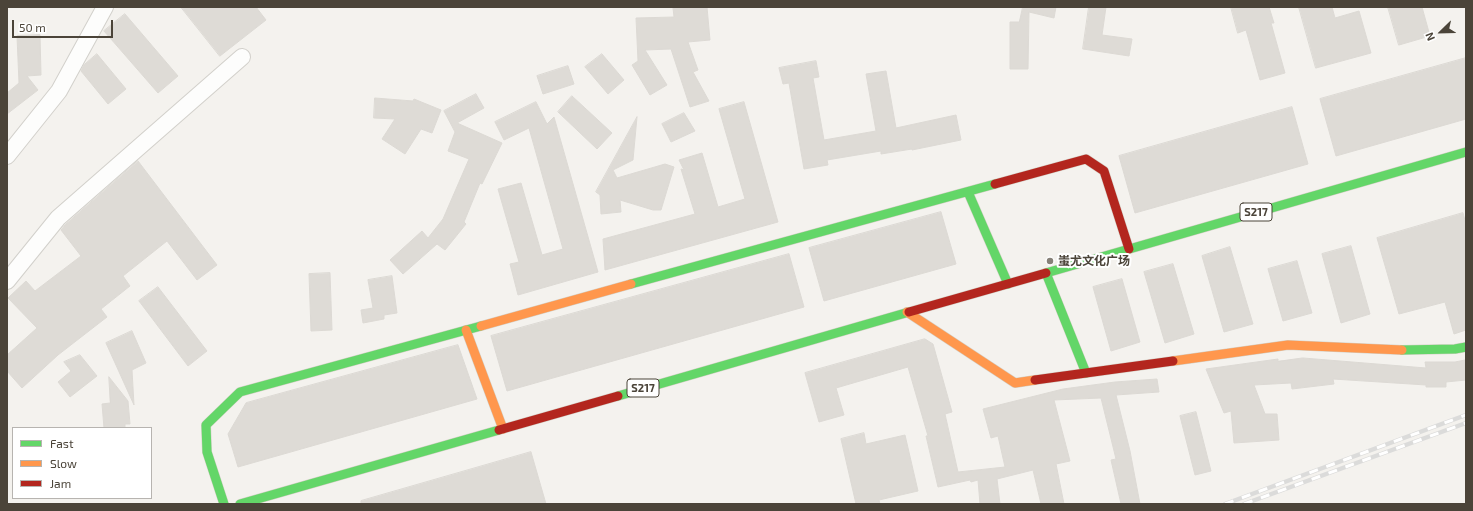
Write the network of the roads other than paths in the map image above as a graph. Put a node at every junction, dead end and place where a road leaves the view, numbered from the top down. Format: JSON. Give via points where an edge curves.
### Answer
{"nodes":[{"id":1,"x":105,"y":7,"type":"edge"},
{"id":2,"x":242,"y":57,"type":"dead end"},
{"id":3,"x":1466,"y":152,"type":"edge"},
{"id":4,"x":7,"y":156,"type":"edge"},
{"id":5,"x":968,"y":192,"type":"junction"},
{"id":6,"x":1129,"y":249,"type":"junction"},
{"id":7,"x":1046,"y":273,"type":"junction"},
{"id":8,"x":7,"y":281,"type":"edge"},
{"id":9,"x":1008,"y":284,"type":"junction"},
{"id":10,"x":907,"y":312,"type":"junction"},
{"id":11,"x":466,"y":330,"type":"junction"},
{"id":12,"x":1466,"y":347,"type":"edge"},
{"id":13,"x":1086,"y":373,"type":"junction"},
{"id":14,"x":502,"y":429,"type":"junction"},
{"id":15,"x":224,"y":504,"type":"edge"},
{"id":16,"x":240,"y":504,"type":"edge"}],
"edges":[{"from":1,"to":4,"type":"street","via":[[59,91]]},
{"from":2,"to":8,"type":"street","via":[[58,218]]},
{"from":3,"to":6,"type":"street","number":"S217"},
{"from":5,"to":6,"type":"street","via":[[1086,159],[1104,171]]},
{"from":5,"to":9,"type":"street"},
{"from":5,"to":11,"type":"street"},
{"from":6,"to":7,"type":"street","number":"S217"},
{"from":7,"to":9,"type":"street","number":"S217"},
{"from":7,"to":13,"type":"street"},
{"from":9,"to":10,"type":"street","number":"S217"},
{"from":10,"to":13,"type":"street","via":[[1015,383]]},
{"from":10,"to":14,"type":"street","number":"S217"},
{"from":11,"to":14,"type":"street"},
{"from":11,"to":15,"type":"street","via":[[240,392],[206,426],[207,452]]},
{"from":12,"to":13,"type":"street","via":[[1396,350],[1288,345]]},
{"from":14,"to":16,"type":"street","number":"S217"}]}
